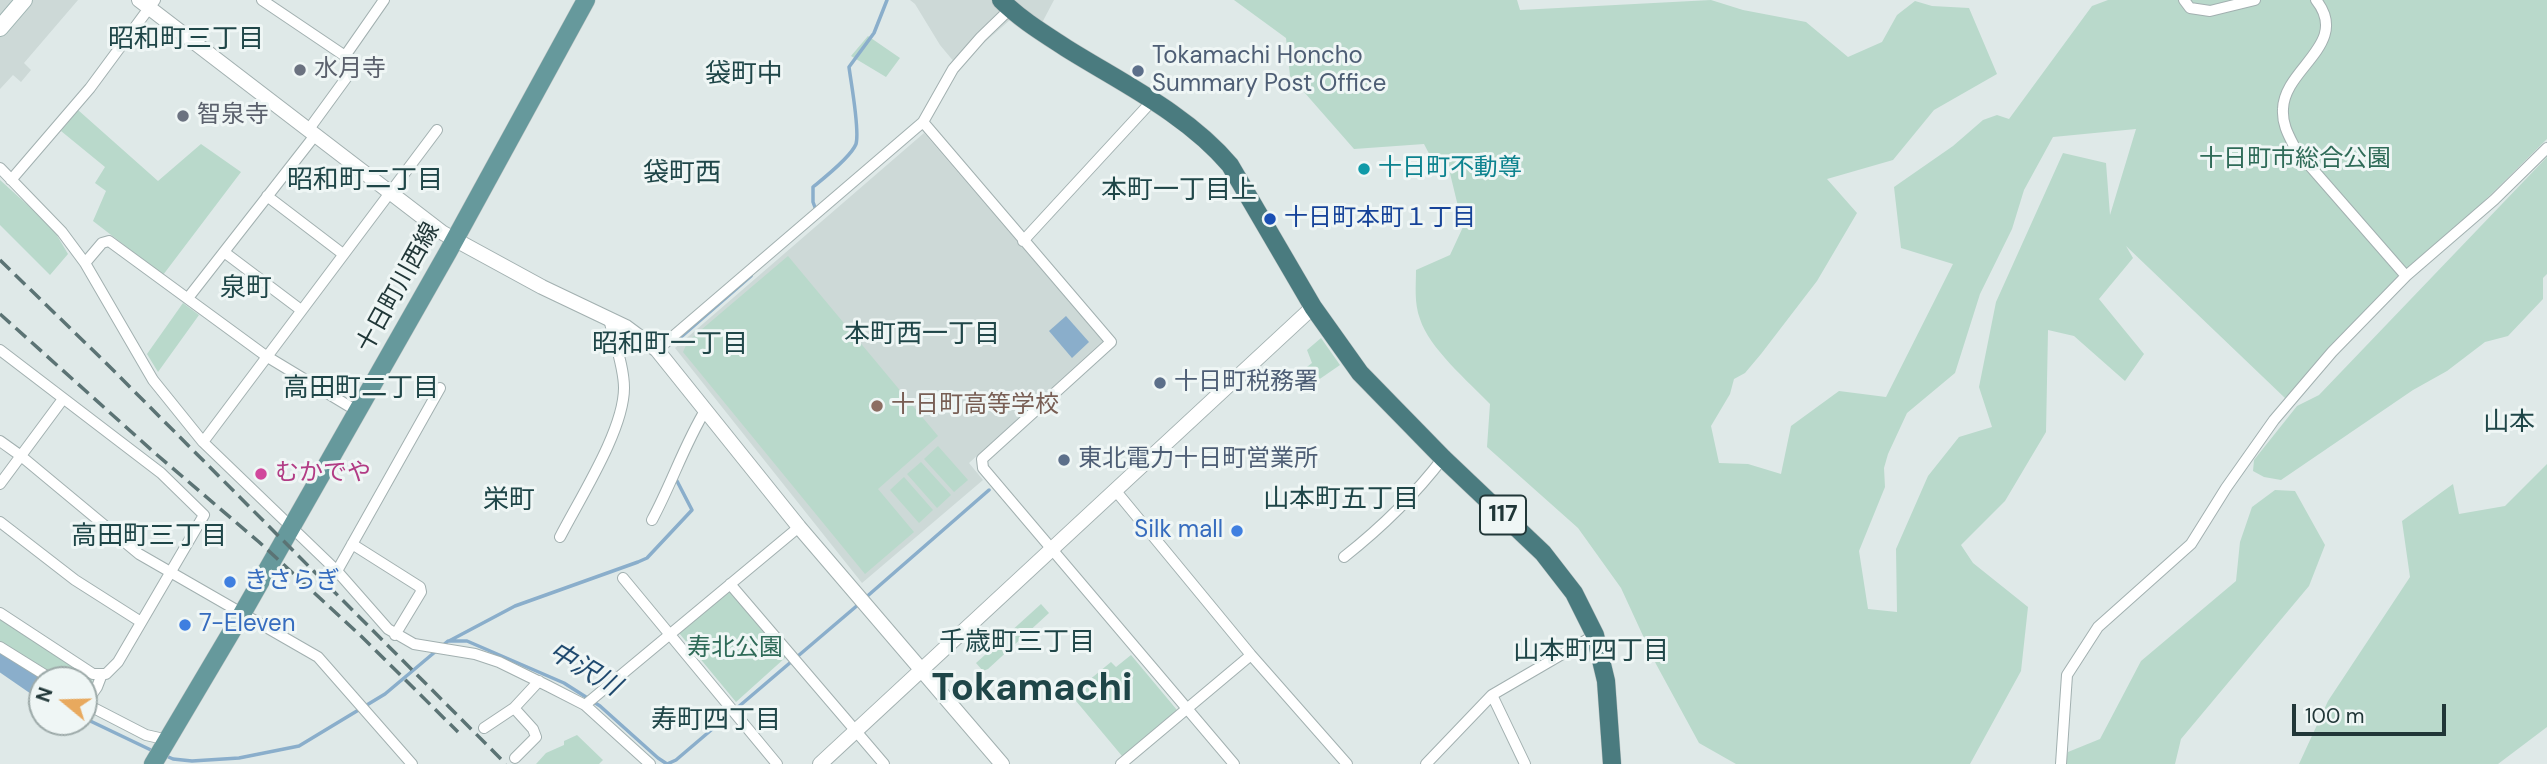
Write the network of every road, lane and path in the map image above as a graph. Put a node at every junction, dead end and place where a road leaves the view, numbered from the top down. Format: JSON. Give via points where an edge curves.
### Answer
{"nodes":[{"id":1,"x":24,"y":0,"type":"edge"},
{"id":2,"x":262,"y":0,"type":"edge"},
{"id":3,"x":384,"y":0,"type":"edge"},
{"id":4,"x":586,"y":0,"type":"edge"},
{"id":5,"x":2184,"y":0,"type":"edge"},
{"id":6,"x":2255,"y":0,"type":"edge"},
{"id":7,"x":2316,"y":0,"type":"edge"},
{"id":8,"x":148,"y":2,"type":"edge"},
{"id":9,"x":1006,"y":5,"type":"edge"},
{"id":10,"x":0,"y":28,"type":"edge"},
{"id":11,"x":345,"y":56,"type":"junction"},
{"id":12,"x":1152,"y":101,"type":"junction"},
{"id":13,"x":923,"y":122,"type":"junction"},
{"id":14,"x":437,"y":130,"type":"dead end"},
{"id":15,"x":312,"y":132,"type":"junction"},
{"id":16,"x":2547,"y":148,"type":"edge"},
{"id":17,"x":0,"y":169,"type":"edge"},
{"id":18,"x":11,"y":180,"type":"junction"},
{"id":19,"x":390,"y":191,"type":"junction"},
{"id":20,"x":267,"y":196,"type":"junction"},
{"id":21,"x":454,"y":240,"type":"junction"},
{"id":22,"x":1023,"y":241,"type":"junction"},
{"id":23,"x":224,"y":252,"type":"junction"},
{"id":24,"x":343,"y":254,"type":"junction"},
{"id":25,"x":85,"y":263,"type":"junction"},
{"id":26,"x":2406,"y":276,"type":"junction"},
{"id":27,"x":188,"y":298,"type":"junction"},
{"id":28,"x":1313,"y":307,"type":"junction"},
{"id":29,"x":301,"y":310,"type":"junction"},
{"id":30,"x":609,"y":319,"type":"junction"},
{"id":31,"x":0,"y":350,"type":"edge"},
{"id":32,"x":657,"y":350,"type":"junction"},
{"id":33,"x":267,"y":356,"type":"junction"},
{"id":34,"x":440,"y":388,"type":"dead end"},
{"id":35,"x":63,"y":399,"type":"junction"},
{"id":36,"x":706,"y":409,"type":"junction"},
{"id":37,"x":357,"y":411,"type":"junction"},
{"id":38,"x":0,"y":441,"type":"edge"},
{"id":39,"x":203,"y":442,"type":"junction"},
{"id":40,"x":21,"y":456,"type":"junction"},
{"id":41,"x":1443,"y":458,"type":"junction"},
{"id":42,"x":0,"y":484,"type":"edge"},
{"id":43,"x":1115,"y":490,"type":"junction"},
{"id":44,"x":652,"y":520,"type":"dead end"},
{"id":45,"x":0,"y":522,"type":"edge"},
{"id":46,"x":291,"y":527,"type":"junction"},
{"id":47,"x":799,"y":527,"type":"junction"},
{"id":48,"x":560,"y":537,"type":"dead end"},
{"id":49,"x":352,"y":544,"type":"junction"},
{"id":50,"x":1052,"y":549,"type":"junction"},
{"id":51,"x":1344,"y":557,"type":"dead end"},
{"id":52,"x":337,"y":571,"type":"junction"},
{"id":53,"x":171,"y":572,"type":"junction"},
{"id":54,"x":623,"y":578,"type":"dead end"},
{"id":55,"x":730,"y":584,"type":"junction"},
{"id":56,"x":0,"y":612,"type":"edge"},
{"id":57,"x":242,"y":614,"type":"junction"},
{"id":58,"x":141,"y":622,"type":"junction"},
{"id":59,"x":396,"y":635,"type":"junction"},
{"id":60,"x":1595,"y":635,"type":"junction"},
{"id":61,"x":669,"y":636,"type":"junction"},
{"id":62,"x":0,"y":647,"type":"edge"},
{"id":63,"x":1251,"y":655,"type":"junction"},
{"id":64,"x":31,"y":666,"type":"edge"},
{"id":65,"x":920,"y":670,"type":"junction"},
{"id":66,"x":102,"y":674,"type":"junction"},
{"id":67,"x":539,"y":681,"type":"junction"},
{"id":68,"x":98,"y":684,"type":"edge"},
{"id":69,"x":1492,"y":695,"type":"junction"},
{"id":70,"x":585,"y":705,"type":"junction"},
{"id":71,"x":514,"y":708,"type":"junction"},
{"id":72,"x":1187,"y":709,"type":"junction"},
{"id":73,"x":98,"y":711,"type":"edge"},
{"id":74,"x":484,"y":728,"type":"dead end"},
{"id":75,"x":856,"y":732,"type":"junction"},
{"id":76,"x":167,"y":742,"type":"junction"},
{"id":77,"x":515,"y":758,"type":"dead end"},
{"id":78,"x":153,"y":764,"type":"edge"},
{"id":79,"x":412,"y":764,"type":"edge"},
{"id":80,"x":650,"y":764,"type":"edge"},
{"id":81,"x":777,"y":764,"type":"edge"},
{"id":82,"x":820,"y":764,"type":"edge"},
{"id":83,"x":884,"y":764,"type":"edge"},
{"id":84,"x":1002,"y":764,"type":"edge"},
{"id":85,"x":1121,"y":764,"type":"edge"},
{"id":86,"x":1234,"y":764,"type":"edge"},
{"id":87,"x":1347,"y":764,"type":"edge"},
{"id":88,"x":1426,"y":764,"type":"edge"},
{"id":89,"x":1525,"y":764,"type":"edge"},
{"id":90,"x":1612,"y":764,"type":"edge"},
{"id":91,"x":2061,"y":764,"type":"edge"}],
"edges":[{"from":1,"to":10,"type":"main road"},
{"from":2,"to":11,"type":"street"},
{"from":3,"to":11,"type":"street"},
{"from":4,"to":21,"type":"main road","name":"十日町川西線"},
{"from":5,"to":6,"type":"street","via":[[2190,8],[2210,11]]},
{"from":7,"to":26,"type":"street","via":[[2325,15],[2326,31],[2319,50],[2287,90],[2284,127],[2296,150]]},
{"from":8,"to":15,"type":"street"},
{"from":8,"to":18,"type":"street","via":[[90,88]]},
{"from":9,"to":12,"type":"highway","number":"117","via":[[1037,30]]},
{"from":9,"to":13,"type":"street","via":[[953,69]]},
{"from":11,"to":15,"type":"street","via":[[353,64],[352,70]]},
{"from":12,"to":22,"type":"street"},
{"from":12,"to":28,"type":"highway","number":"117","via":[[1214,146],[1230,165]]},
{"from":13,"to":22,"type":"street"},
{"from":13,"to":32,"type":"street"},
{"from":14,"to":19,"type":"street"},
{"from":15,"to":19,"type":"street"},
{"from":15,"to":20,"type":"street"},
{"from":16,"to":26,"type":"street"},
{"from":17,"to":18,"type":"street"},
{"from":18,"to":25,"type":"street"},
{"from":19,"to":21,"type":"street"},
{"from":19,"to":24,"type":"street"},
{"from":20,"to":23,"type":"street"},
{"from":20,"to":24,"type":"street"},
{"from":21,"to":30,"type":"street"},
{"from":21,"to":37,"type":"main road","name":"十日町川西線"},
{"from":22,"to":50,"type":"street","via":[[1111,342],[982,459],[983,468]]},
{"from":23,"to":27,"type":"street"},
{"from":23,"to":29,"type":"street"},
{"from":24,"to":29,"type":"street"},
{"from":25,"to":27,"type":"street","via":[[109,241]]},
{"from":25,"to":39,"type":"street","via":[[153,380]]},
{"from":26,"to":91,"type":"street","via":[[2274,420],[2191,544],[2085,644],[2067,675]]},
{"from":27,"to":33,"type":"street"},
{"from":28,"to":41,"type":"highway","number":"117","via":[[1360,373]]},
{"from":28,"to":43,"type":"street"},
{"from":29,"to":33,"type":"street"},
{"from":30,"to":32,"type":"street"},
{"from":30,"to":48,"type":"street","via":[[624,401],[611,439]]},
{"from":31,"to":35,"type":"street"},
{"from":32,"to":36,"type":"street"},
{"from":33,"to":37,"type":"street"},
{"from":33,"to":39,"type":"street"},
{"from":34,"to":49,"type":"street"},
{"from":35,"to":40,"type":"street"},
{"from":35,"to":53,"type":"street","via":[[161,473],[204,515]]},
{"from":36,"to":44,"type":"street"},
{"from":36,"to":47,"type":"street"},
{"from":37,"to":46,"type":"main road","name":"十日町川西線"},
{"from":38,"to":40,"type":"street"},
{"from":39,"to":46,"type":"street"},
{"from":40,"to":42,"type":"street"},
{"from":40,"to":53,"type":"street","via":[[139,554]]},
{"from":41,"to":51,"type":"street","via":[[1382,527]]},
{"from":41,"to":60,"type":"highway","number":"117","via":[[1543,553],[1574,593]]},
{"from":43,"to":50,"type":"street"},
{"from":43,"to":63,"type":"street"},
{"from":45,"to":58,"type":"street","via":[[75,580]]},
{"from":46,"to":52,"type":"street"},
{"from":46,"to":57,"type":"main road","name":"十日町川西線"},
{"from":47,"to":55,"type":"street"},
{"from":47,"to":65,"type":"street"},
{"from":49,"to":52,"type":"street"},
{"from":49,"to":59,"type":"street","via":[[420,587]]},
{"from":50,"to":65,"type":"street"},
{"from":50,"to":72,"type":"street"},
{"from":52,"to":59,"type":"street"},
{"from":53,"to":57,"type":"street"},
{"from":53,"to":58,"type":"street"},
{"from":54,"to":61,"type":"street"},
{"from":55,"to":61,"type":"street"},
{"from":55,"to":75,"type":"street"},
{"from":56,"to":66,"type":"street","via":[[93,674]]},
{"from":57,"to":76,"type":"main road","name":"十日町川西線"},
{"from":57,"to":79,"type":"street","via":[[318,657]]},
{"from":58,"to":66,"type":"street","via":[[117,662]]},
{"from":59,"to":67,"type":"street","via":[[414,644],[475,654]]},
{"from":60,"to":69,"type":"street"},
{"from":60,"to":90,"type":"highway","number":"117","via":[[1606,681]]},
{"from":61,"to":70,"type":"street"},
{"from":61,"to":81,"type":"street"},
{"from":62,"to":64,"type":"street"},
{"from":63,"to":72,"type":"street"},
{"from":63,"to":87,"type":"street"},
{"from":65,"to":75,"type":"street"},
{"from":65,"to":84,"type":"street"},
{"from":66,"to":68,"type":"street"},
{"from":67,"to":70,"type":"street"},
{"from":67,"to":71,"type":"street"},
{"from":69,"to":88,"type":"street"},
{"from":69,"to":89,"type":"street"},
{"from":70,"to":80,"type":"street"},
{"from":71,"to":74,"type":"street"},
{"from":71,"to":77,"type":"street","via":[[536,737]]},
{"from":72,"to":85,"type":"street"},
{"from":72,"to":86,"type":"street"},
{"from":73,"to":76,"type":"street"},
{"from":75,"to":82,"type":"street"},
{"from":75,"to":83,"type":"street"},
{"from":76,"to":78,"type":"main road","name":"十日町川西線"}]}
